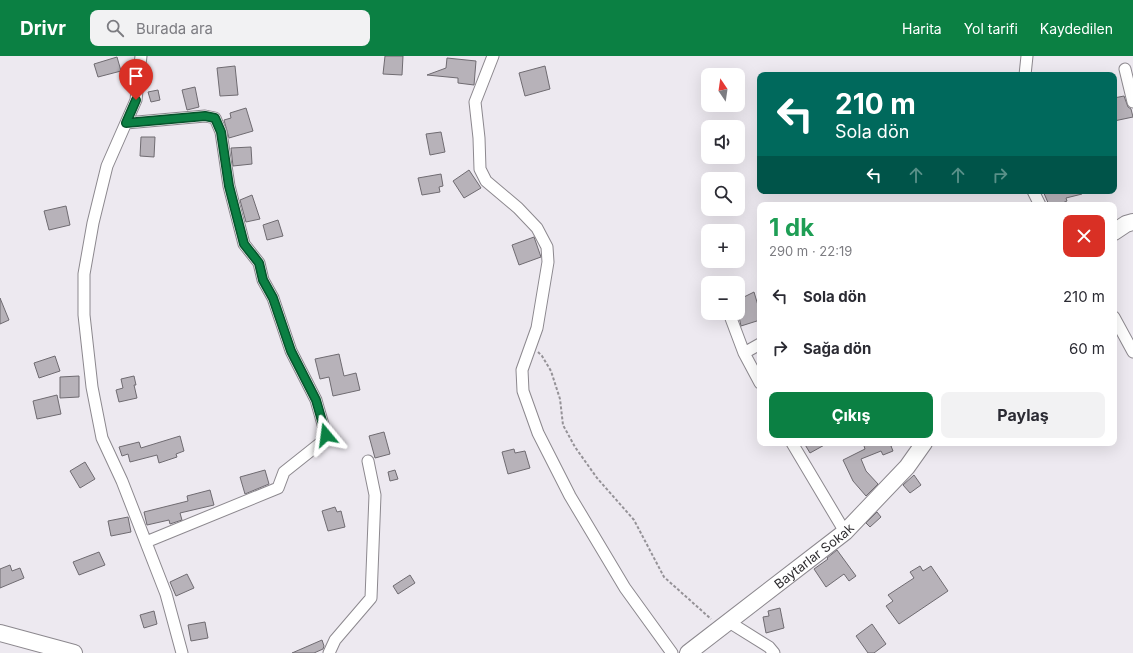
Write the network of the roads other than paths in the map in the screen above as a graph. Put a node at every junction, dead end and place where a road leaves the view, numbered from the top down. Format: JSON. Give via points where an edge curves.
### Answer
{"nodes":[{"id":1,"x":141,"y":56,"type":"edge"},
{"id":2,"x":492,"y":56,"type":"edge"},
{"id":3,"x":1027,"y":56,"type":"edge"},
{"id":4,"x":1125,"y":68,"type":"dead end"},
{"id":5,"x":1025,"y":72,"type":"edge"},
{"id":6,"x":1133,"y":102,"type":"edge"},
{"id":7,"x":126,"y":123,"type":"junction"},
{"id":8,"x":1133,"y":222,"type":"edge"},
{"id":9,"x":1117,"y":230,"type":"edge"},
{"id":10,"x":732,"y":320,"type":"edge"},
{"id":11,"x":1117,"y":323,"type":"edge"},
{"id":12,"x":757,"y":346,"type":"edge"},
{"id":13,"x":744,"y":352,"type":"junction"},
{"id":14,"x":1133,"y":352,"type":"edge"},
{"id":15,"x":757,"y":377,"type":"edge"},
{"id":16,"x":794,"y":446,"type":"edge"},
{"id":17,"x":922,"y":446,"type":"edge"},
{"id":18,"x":368,"y":461,"type":"dead end"},
{"id":19,"x":845,"y":532,"type":"junction"},
{"id":20,"x":146,"y":542,"type":"junction"},
{"id":21,"x":725,"y":625,"type":"junction"},
{"id":22,"x":0,"y":633,"type":"edge"},
{"id":23,"x":74,"y":653,"type":"edge"},
{"id":24,"x":182,"y":653,"type":"edge"},
{"id":25,"x":329,"y":653,"type":"edge"},
{"id":26,"x":672,"y":653,"type":"edge"},
{"id":27,"x":688,"y":653,"type":"edge"},
{"id":28,"x":774,"y":653,"type":"edge"}],
"edges":[{"from":1,"to":7,"type":"street","via":[[136,100]]},
{"from":2,"to":26,"type":"street","via":[[475,102],[480,169],[486,181],[537,228],[547,247],[548,262],[537,328],[522,370],[523,391],[538,433],[570,496],[625,588]]},
{"from":3,"to":5,"type":"street"},
{"from":4,"to":6,"type":"street"},
{"from":7,"to":20,"type":"street","via":[[107,166],[93,223],[84,274],[84,315],[92,387],[102,438]]},
{"from":7,"to":20,"type":"street","via":[[205,116],[215,118],[221,132],[229,186],[244,244],[259,263],[263,280],[273,298],[291,351],[316,400],[326,435],[323,441],[284,472],[278,488]]},
{"from":8,"to":9,"type":"street"},
{"from":10,"to":13,"type":"street"},
{"from":11,"to":14,"type":"street"},
{"from":12,"to":13,"type":"street"},
{"from":13,"to":15,"type":"street"},
{"from":16,"to":19,"type":"street"},
{"from":17,"to":19,"type":"street","name":"Baytarlar Sokak","via":[[907,467]]},
{"from":18,"to":25,"type":"street","via":[[375,495],[370,598],[335,640]]},
{"from":19,"to":21,"type":"street","name":"Baytarlar Sokak"},
{"from":20,"to":24,"type":"street","via":[[166,594]]},
{"from":21,"to":27,"type":"street","name":"Baytarlar Sokak"},
{"from":21,"to":28,"type":"street","via":[[769,647]]},
{"from":22,"to":23,"type":"street"}]}
